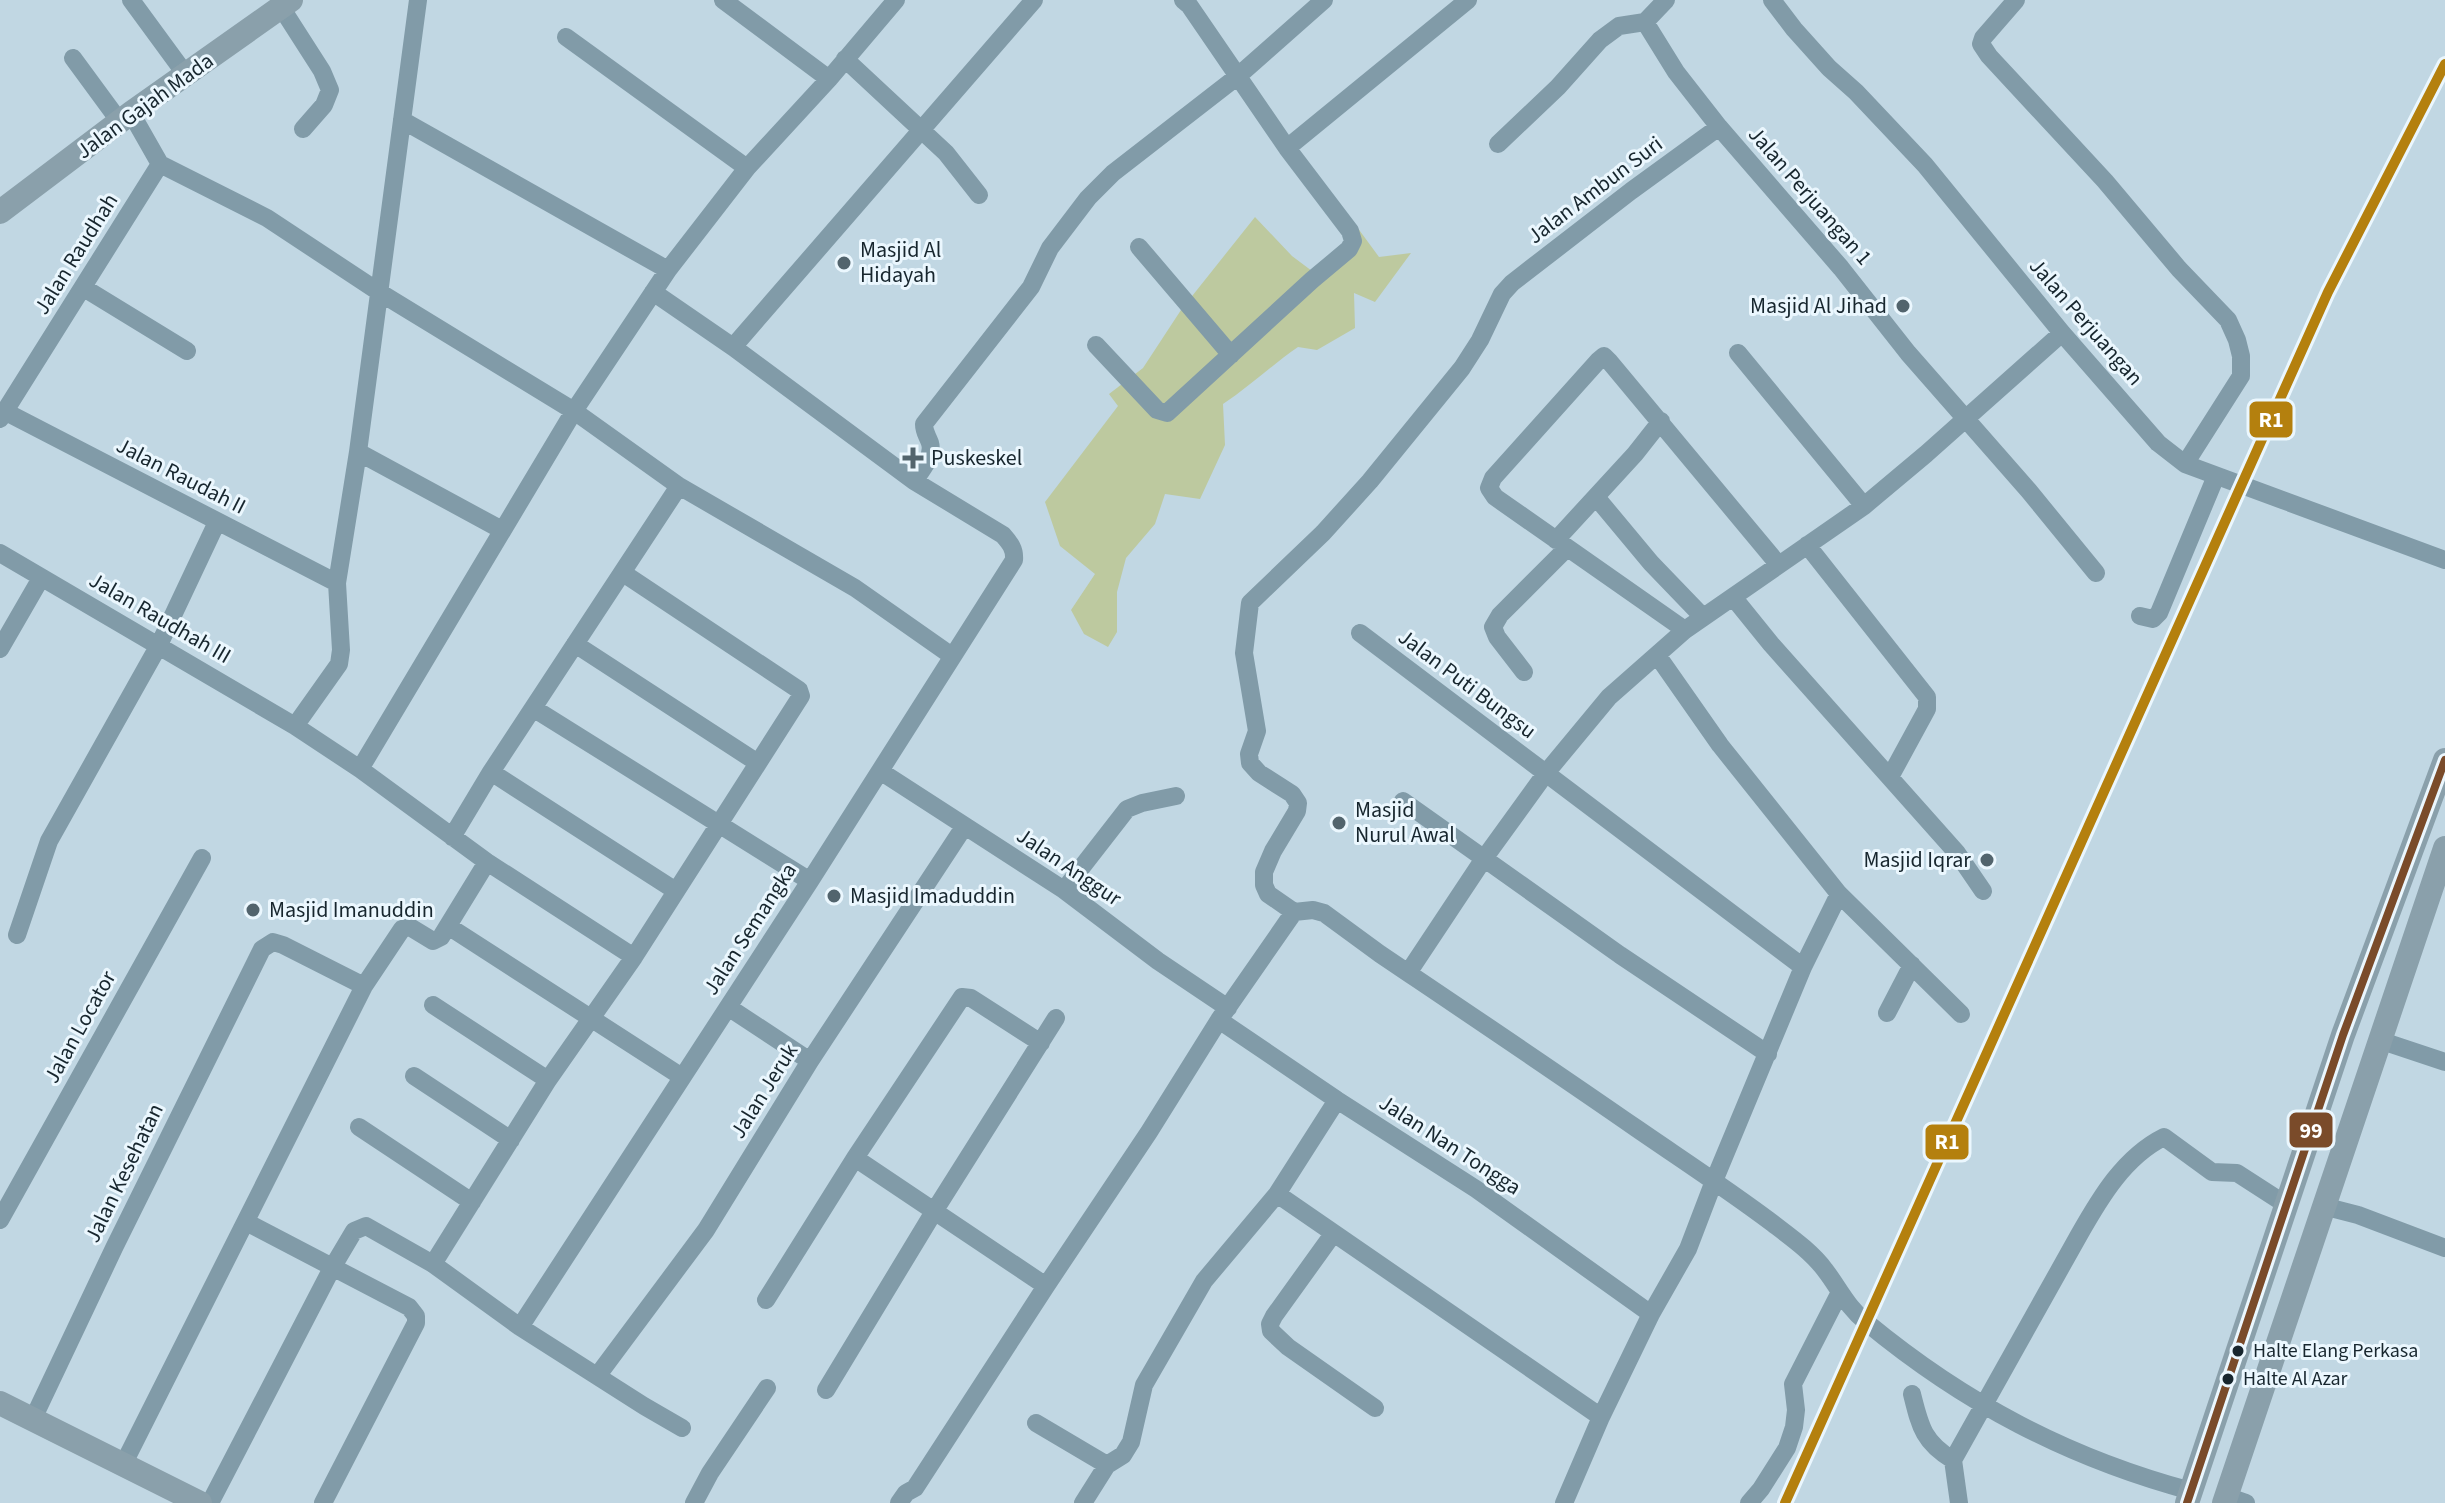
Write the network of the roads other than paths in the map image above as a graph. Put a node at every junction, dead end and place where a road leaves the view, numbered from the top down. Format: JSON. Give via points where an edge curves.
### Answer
{"nodes":[{"id":1,"x":131,"y":0,"type":"edge"},
{"id":2,"x":418,"y":0,"type":"edge"},
{"id":3,"x":723,"y":0,"type":"edge"},
{"id":4,"x":896,"y":0,"type":"edge"},
{"id":5,"x":1034,"y":0,"type":"edge"},
{"id":6,"x":1324,"y":0,"type":"edge"},
{"id":7,"x":1468,"y":0,"type":"edge"},
{"id":8,"x":1666,"y":0,"type":"edge"},
{"id":9,"x":1772,"y":0,"type":"edge"},
{"id":10,"x":2016,"y":0,"type":"edge"},
{"id":11,"x":1188,"y":2,"type":"edge"},
{"id":12,"x":286,"y":4,"type":"edge"},
{"id":13,"x":1645,"y":22,"type":"junction"},
{"id":14,"x":566,"y":37,"type":"dead end"},
{"id":15,"x":73,"y":58,"type":"dead end"},
{"id":16,"x":845,"y":59,"type":"junction"},
{"id":17,"x":186,"y":75,"type":"junction"},
{"id":18,"x":1238,"y":76,"type":"junction"},
{"id":19,"x":829,"y":79,"type":"junction"},
{"id":20,"x":125,"y":118,"type":"junction"},
{"id":21,"x":402,"y":120,"type":"junction"},
{"id":22,"x":1719,"y":127,"type":"junction"},
{"id":23,"x":303,"y":129,"type":"dead end"},
{"id":24,"x":920,"y":129,"type":"junction"},
{"id":25,"x":1498,"y":144,"type":"dead end"},
{"id":26,"x":1287,"y":148,"type":"junction"},
{"id":27,"x":160,"y":164,"type":"junction"},
{"id":28,"x":747,"y":168,"type":"junction"},
{"id":29,"x":979,"y":195,"type":"dead end"},
{"id":30,"x":0,"y":212,"type":"edge"},
{"id":31,"x":1139,"y":247,"type":"dead end"},
{"id":32,"x":668,"y":270,"type":"junction"},
{"id":33,"x":84,"y":288,"type":"junction"},
{"id":34,"x":379,"y":292,"type":"junction"},
{"id":35,"x":653,"y":292,"type":"junction"},
{"id":36,"x":2062,"y":333,"type":"junction"},
{"id":37,"x":1096,"y":345,"type":"dead end"},
{"id":38,"x":733,"y":347,"type":"junction"},
{"id":39,"x":187,"y":351,"type":"dead end"},
{"id":40,"x":1738,"y":353,"type":"dead end"},
{"id":41,"x":1231,"y":355,"type":"junction"},
{"id":42,"x":574,"y":411,"type":"junction"},
{"id":43,"x":2,"y":415,"type":"edge"},
{"id":44,"x":1967,"y":418,"type":"junction"},
{"id":45,"x":1661,"y":421,"type":"junction"},
{"id":46,"x":358,"y":452,"type":"junction"},
{"id":47,"x":2185,"y":464,"type":"junction"},
{"id":48,"x":2216,"y":476,"type":"junction"},
{"id":49,"x":914,"y":481,"type":"junction"},
{"id":50,"x":679,"y":486,"type":"junction"},
{"id":51,"x":1596,"y":497,"type":"junction"},
{"id":52,"x":1864,"y":506,"type":"junction"},
{"id":53,"x":217,"y":522,"type":"junction"},
{"id":54,"x":502,"y":530,"type":"junction"},
{"id":55,"x":1561,"y":544,"type":"junction"},
{"id":56,"x":1807,"y":545,"type":"junction"},
{"id":57,"x":0,"y":553,"type":"edge"},
{"id":58,"x":2445,"y":560,"type":"edge"},
{"id":59,"x":1778,"y":564,"type":"junction"},
{"id":60,"x":623,"y":573,"type":"junction"},
{"id":61,"x":2096,"y":573,"type":"dead end"},
{"id":62,"x":41,"y":578,"type":"junction"},
{"id":63,"x":337,"y":583,"type":"junction"},
{"id":64,"x":1733,"y":597,"type":"junction"},
{"id":65,"x":2140,"y":616,"type":"dead end"},
{"id":66,"x":1703,"y":617,"type":"junction"},
{"id":67,"x":1685,"y":630,"type":"junction"},
{"id":68,"x":1360,"y":633,"type":"dead end"},
{"id":69,"x":575,"y":644,"type":"junction"},
{"id":70,"x":159,"y":645,"type":"junction"},
{"id":71,"x":0,"y":649,"type":"edge"},
{"id":72,"x":1657,"y":655,"type":"junction"},
{"id":73,"x":952,"y":656,"type":"junction"},
{"id":74,"x":1524,"y":672,"type":"dead end"},
{"id":75,"x":533,"y":708,"type":"junction"},
{"id":76,"x":295,"y":726,"type":"junction"},
{"id":77,"x":2445,"y":760,"type":"edge"},
{"id":78,"x":758,"y":763,"type":"junction"},
{"id":79,"x":360,"y":769,"type":"junction"},
{"id":80,"x":880,"y":771,"type":"junction"},
{"id":81,"x":491,"y":772,"type":"junction"},
{"id":82,"x":1546,"y":773,"type":"junction"},
{"id":83,"x":1890,"y":777,"type":"junction"},
{"id":84,"x":1176,"y":796,"type":"dead end"},
{"id":85,"x":1403,"y":801,"type":"dead end"},
{"id":86,"x":720,"y":823,"type":"junction"},
{"id":87,"x":964,"y":827,"type":"junction"},
{"id":88,"x":452,"y":837,"type":"junction"},
{"id":89,"x":2445,"y":848,"type":"edge"},
{"id":90,"x":202,"y":858,"type":"dead end"},
{"id":91,"x":1483,"y":860,"type":"junction"},
{"id":92,"x":487,"y":862,"type":"junction"},
{"id":93,"x":810,"y":881,"type":"junction"},
{"id":94,"x":1064,"y":890,"type":"junction"},
{"id":95,"x":676,"y":891,"type":"junction"},
{"id":96,"x":1983,"y":891,"type":"dead end"},
{"id":97,"x":1839,"y":894,"type":"junction"},
{"id":98,"x":1294,"y":912,"type":"junction"},
{"id":99,"x":448,"y":926,"type":"junction"},
{"id":100,"x":17,"y":935,"type":"dead end"},
{"id":101,"x":634,"y":957,"type":"junction"},
{"id":102,"x":1912,"y":965,"type":"junction"},
{"id":103,"x":1803,"y":967,"type":"junction"},
{"id":104,"x":1408,"y":973,"type":"junction"},
{"id":105,"x":364,"y":986,"type":"junction"},
{"id":106,"x":433,"y":1005,"type":"dead end"},
{"id":107,"x":728,"y":1007,"type":"junction"},
{"id":108,"x":1887,"y":1013,"type":"dead end"},
{"id":109,"x":1224,"y":1014,"type":"junction"},
{"id":110,"x":1961,"y":1014,"type":"dead end"},
{"id":111,"x":1056,"y":1018,"type":"dead end"},
{"id":112,"x":591,"y":1019,"type":"junction"},
{"id":113,"x":2379,"y":1040,"type":"junction"},
{"id":114,"x":1041,"y":1043,"type":"junction"},
{"id":115,"x":1768,"y":1054,"type":"junction"},
{"id":116,"x":810,"y":1061,"type":"junction"},
{"id":117,"x":2445,"y":1062,"type":"edge"},
{"id":118,"x":414,"y":1076,"type":"dead end"},
{"id":119,"x":682,"y":1077,"type":"junction"},
{"id":120,"x":548,"y":1080,"type":"junction"},
{"id":121,"x":1337,"y":1100,"type":"junction"},
{"id":122,"x":2320,"y":1102,"type":"junction"},
{"id":123,"x":2354,"y":1114,"type":"junction"},
{"id":124,"x":359,"y":1127,"type":"dead end"},
{"id":125,"x":511,"y":1140,"type":"junction"},
{"id":126,"x":855,"y":1158,"type":"junction"},
{"id":127,"x":1714,"y":1181,"type":"junction"},
{"id":128,"x":1277,"y":1194,"type":"junction"},
{"id":129,"x":472,"y":1202,"type":"junction"},
{"id":130,"x":2285,"y":1204,"type":"junction"},
{"id":131,"x":2323,"y":1206,"type":"junction"},
{"id":132,"x":935,"y":1210,"type":"junction"},
{"id":133,"x":0,"y":1220,"type":"edge"},
{"id":134,"x":246,"y":1222,"type":"junction"},
{"id":135,"x":1333,"y":1234,"type":"junction"},
{"id":136,"x":2445,"y":1248,"type":"edge"},
{"id":137,"x":433,"y":1264,"type":"junction"},
{"id":138,"x":332,"y":1268,"type":"junction"},
{"id":139,"x":1046,"y":1286,"type":"junction"},
{"id":140,"x":1839,"y":1294,"type":"junction"},
{"id":141,"x":766,"y":1300,"type":"dead end"},
{"id":142,"x":1651,"y":1314,"type":"junction"},
{"id":143,"x":520,"y":1327,"type":"junction"},
{"id":144,"x":598,"y":1375,"type":"junction"},
{"id":145,"x":767,"y":1388,"type":"dead end"},
{"id":146,"x":826,"y":1390,"type":"dead end"},
{"id":147,"x":1912,"y":1394,"type":"dead end"},
{"id":148,"x":0,"y":1403,"type":"edge"},
{"id":149,"x":1984,"y":1407,"type":"junction"},
{"id":150,"x":1375,"y":1408,"type":"dead end"},
{"id":151,"x":1601,"y":1417,"type":"junction"},
{"id":152,"x":32,"y":1421,"type":"junction"},
{"id":153,"x":1036,"y":1423,"type":"dead end"},
{"id":154,"x":682,"y":1428,"type":"dead end"},
{"id":155,"x":1953,"y":1460,"type":"junction"},
{"id":156,"x":123,"y":1465,"type":"junction"},
{"id":157,"x":1107,"y":1465,"type":"junction"},
{"id":158,"x":2189,"y":1497,"type":"edge"},
{"id":159,"x":2232,"y":1501,"type":"edge"},
{"id":160,"x":200,"y":1503,"type":"edge"},
{"id":161,"x":210,"y":1503,"type":"edge"},
{"id":162,"x":323,"y":1503,"type":"edge"},
{"id":163,"x":694,"y":1503,"type":"edge"},
{"id":164,"x":899,"y":1503,"type":"edge"},
{"id":165,"x":1083,"y":1503,"type":"edge"},
{"id":166,"x":1564,"y":1503,"type":"edge"},
{"id":167,"x":1749,"y":1503,"type":"edge"},
{"id":168,"x":1959,"y":1503,"type":"edge"}],
"edges":[{"from":1,"to":17,"type":"street"},
{"from":2,"to":21,"type":"street"},
{"from":3,"to":19,"type":"street"},
{"from":4,"to":16,"type":"street"},
{"from":5,"to":24,"type":"street"},
{"from":6,"to":18,"type":"street"},
{"from":7,"to":26,"type":"street"},
{"from":8,"to":13,"type":"street"},
{"from":9,"to":36,"type":"street","name":"Jalan Perjuangan","via":[[1829,68],[1925,165]]},
{"from":10,"to":47,"type":"street","via":[[1981,44],[2228,320],[2237,340],[2241,376]]},
{"from":11,"to":18,"type":"street"},
{"from":12,"to":17,"type":"main road","name":"Jalan Gajah Mada"},
{"from":12,"to":23,"type":"street","via":[[330,90]]},
{"from":13,"to":22,"type":"street","name":"Jalan Perjuangan 1"},
{"from":13,"to":25,"type":"street","via":[[1619,26],[1600,40]]},
{"from":14,"to":28,"type":"street"},
{"from":15,"to":20,"type":"street"},
{"from":16,"to":19,"type":"street"},
{"from":16,"to":24,"type":"street"},
{"from":17,"to":20,"type":"main road","name":"Jalan Gajah Mada"},
{"from":18,"to":26,"type":"street"},
{"from":18,"to":49,"type":"street","via":[[1113,173],[1068,223],[1031,287],[924,424],[931,453]]},
{"from":19,"to":28,"type":"street"},
{"from":20,"to":27,"type":"street"},
{"from":20,"to":30,"type":"main road","name":"Jalan Gajah Mada"},
{"from":21,"to":32,"type":"street"},
{"from":21,"to":34,"type":"street"},
{"from":22,"to":44,"type":"street","name":"Jalan Perjuangan 1"},
{"from":22,"to":98,"type":"street","name":"Jalan Ambun Suri","via":[[1512,283],[1462,368],[1370,481],[1250,603],[1244,653],[1257,731],[1250,763],[1298,803],[1264,872],[1264,885],[1268,894]]},
{"from":24,"to":29,"type":"street"},
{"from":24,"to":38,"type":"street"},
{"from":26,"to":41,"type":"street","via":[[1353,241]]},
{"from":27,"to":33,"type":"street","name":"Jalan Raudhah"},
{"from":27,"to":34,"type":"street","via":[[267,218]]},
{"from":28,"to":32,"type":"street"},
{"from":31,"to":41,"type":"street"},
{"from":32,"to":35,"type":"street"},
{"from":33,"to":39,"type":"street"},
{"from":33,"to":43,"type":"street","name":"Jalan Raudhah"},
{"from":34,"to":42,"type":"street"},
{"from":34,"to":46,"type":"street"},
{"from":35,"to":38,"type":"street"},
{"from":35,"to":42,"type":"street"},
{"from":36,"to":44,"type":"street"},
{"from":36,"to":47,"type":"street","name":"Jalan Perjuangan","via":[[2158,443]]},
{"from":37,"to":41,"type":"street","via":[[1162,413],[1171,411]]},
{"from":38,"to":49,"type":"street"},
{"from":40,"to":52,"type":"street"},
{"from":42,"to":50,"type":"street"},
{"from":42,"to":54,"type":"street"},
{"from":43,"to":53,"type":"street","name":"Jalan Raudah II"},
{"from":44,"to":52,"type":"street"},
{"from":44,"to":61,"type":"street","name":"Jalan Perjuangan 1"},
{"from":45,"to":51,"type":"street"},
{"from":45,"to":55,"type":"street","via":[[1604,356],[1493,478],[1489,488],[1495,497]]},
{"from":45,"to":59,"type":"street"},
{"from":46,"to":54,"type":"street"},
{"from":46,"to":63,"type":"street"},
{"from":47,"to":48,"type":"street","name":"Jalan Perjuangan"},
{"from":48,"to":58,"type":"street","name":"Jalan Perjuangan"},
{"from":48,"to":65,"type":"street","via":[[2159,613],[2153,619]]},
{"from":49,"to":73,"type":"street","name":"Jalan Semangka","via":[[1003,535],[1014,553]]},
{"from":50,"to":60,"type":"street"},
{"from":50,"to":73,"type":"street","via":[[855,588]]},
{"from":51,"to":55,"type":"street"},
{"from":51,"to":66,"type":"street"},
{"from":52,"to":56,"type":"street"},
{"from":53,"to":63,"type":"street","name":"Jalan Raudah II"},
{"from":53,"to":70,"type":"street"},
{"from":54,"to":79,"type":"street"},
{"from":55,"to":67,"type":"street"},
{"from":55,"to":74,"type":"street","via":[[1493,627]]},
{"from":56,"to":59,"type":"street"},
{"from":56,"to":83,"type":"street","via":[[1927,697],[1927,709]]},
{"from":57,"to":62,"type":"street","name":"Jalan Raudhah III"},
{"from":59,"to":64,"type":"street"},
{"from":60,"to":69,"type":"street"},
{"from":60,"to":78,"type":"street","via":[[799,690],[801,696]]},
{"from":62,"to":70,"type":"street","name":"Jalan Raudhah III"},
{"from":62,"to":71,"type":"street"},
{"from":63,"to":76,"type":"street","via":[[339,664]]},
{"from":64,"to":66,"type":"street"},
{"from":64,"to":83,"type":"street"},
{"from":66,"to":67,"type":"street"},
{"from":67,"to":72,"type":"street"},
{"from":68,"to":82,"type":"street","name":"Jalan Puti Bungsu"},
{"from":69,"to":75,"type":"street"},
{"from":69,"to":78,"type":"street"},
{"from":70,"to":76,"type":"street","name":"Jalan Raudhah III"},
{"from":70,"to":100,"type":"street","via":[[49,841]]},
{"from":72,"to":82,"type":"street","via":[[1609,697]]},
{"from":72,"to":97,"type":"street","via":[[1720,745]]},
{"from":73,"to":80,"type":"street","name":"Jalan Semangka"},
{"from":75,"to":81,"type":"street"},
{"from":75,"to":86,"type":"street"},
{"from":76,"to":79,"type":"street","name":"Jalan Raudhah III"},
{"from":77,"to":122,"type":"main road"},
{"from":78,"to":86,"type":"street"},
{"from":79,"to":88,"type":"street","name":"Jalan Raudhah III"},
{"from":80,"to":87,"type":"street","name":"Jalan Anggur"},
{"from":80,"to":93,"type":"street","name":"Jalan Semangka"},
{"from":81,"to":88,"type":"street"},
{"from":81,"to":95,"type":"street"},
{"from":82,"to":91,"type":"street"},
{"from":82,"to":103,"type":"street","name":"Jalan Puti Bungsu"},
{"from":83,"to":96,"type":"street"},
{"from":84,"to":94,"type":"street","via":[[1127,809]]},
{"from":85,"to":91,"type":"street"},
{"from":86,"to":93,"type":"street"},
{"from":86,"to":95,"type":"street"},
{"from":87,"to":94,"type":"street","name":"Jalan Anggur"},
{"from":87,"to":116,"type":"street","name":"Jalan Jeruk"},
{"from":88,"to":92,"type":"street","name":"Jalan Raudhah III"},
{"from":89,"to":113,"type":"main road"},
{"from":90,"to":133,"type":"street","name":"Jalan Locator"},
{"from":91,"to":104,"type":"street"},
{"from":91,"to":115,"type":"street"},
{"from":92,"to":99,"type":"street"},
{"from":92,"to":101,"type":"street","name":"Jalan Raudhah III"},
{"from":93,"to":107,"type":"street","name":"Jalan Semangka"},
{"from":94,"to":109,"type":"street","name":"Jalan Anggur"},
{"from":95,"to":101,"type":"street"},
{"from":97,"to":102,"type":"street"},
{"from":97,"to":103,"type":"street"},
{"from":98,"to":104,"type":"street","via":[[1324,913]]},
{"from":98,"to":109,"type":"street"},
{"from":99,"to":105,"type":"street","via":[[433,941],[410,927],[402,929]]},
{"from":99,"to":112,"type":"street"},
{"from":101,"to":112,"type":"street"},
{"from":102,"to":108,"type":"street"},
{"from":102,"to":110,"type":"street"},
{"from":103,"to":115,"type":"street"},
{"from":104,"to":127,"type":"street"},
{"from":105,"to":134,"type":"street"},
{"from":105,"to":152,"type":"street","name":"Jalan Kesehatan","via":[[283,945],[273,942],[262,949]]},
{"from":106,"to":120,"type":"street"},
{"from":107,"to":116,"type":"street"},
{"from":107,"to":119,"type":"street","name":"Jalan Semangka"},
{"from":109,"to":121,"type":"street","name":"Jalan Nan Tongga"},
{"from":109,"to":139,"type":"street"},
{"from":111,"to":114,"type":"street"},
{"from":112,"to":119,"type":"street"},
{"from":112,"to":120,"type":"street"},
{"from":113,"to":117,"type":"street"},
{"from":113,"to":123,"type":"main road"},
{"from":114,"to":126,"type":"street","via":[[962,997]]},
{"from":114,"to":132,"type":"street"},
{"from":115,"to":127,"type":"street"},
{"from":116,"to":144,"type":"street","name":"Jalan Jeruk","via":[[706,1230]]},
{"from":118,"to":125,"type":"street"},
{"from":119,"to":143,"type":"street","name":"Jalan Semangka"},
{"from":120,"to":125,"type":"street"},
{"from":121,"to":128,"type":"street"},
{"from":121,"to":142,"type":"street","name":"Jalan Nan Tongga","via":[[1476,1189]]},
{"from":122,"to":123,"type":"main road"},
{"from":122,"to":130,"type":"main road"},
{"from":123,"to":131,"type":"main road"},
{"from":124,"to":129,"type":"street"},
{"from":125,"to":129,"type":"street"},
{"from":126,"to":132,"type":"street"},
{"from":126,"to":141,"type":"street"},
{"from":127,"to":140,"type":"street","via":[[1814,1256]]},
{"from":127,"to":142,"type":"street","via":[[1688,1249]]},
{"from":128,"to":135,"type":"street"},
{"from":128,"to":157,"type":"street","via":[[1204,1281],[1144,1385],[1131,1442]]},
{"from":129,"to":137,"type":"street"},
{"from":130,"to":149,"type":"street","via":[[2243,1176],[2212,1172],[2167,1138],[2160,1139],[2121,1171],[2096,1207]]},
{"from":130,"to":158,"type":"main road"},
{"from":131,"to":136,"type":"street"},
{"from":131,"to":159,"type":"main road"},
{"from":132,"to":139,"type":"street"},
{"from":132,"to":146,"type":"street"},
{"from":134,"to":138,"type":"street"},
{"from":134,"to":156,"type":"street"},
{"from":135,"to":150,"type":"street","via":[[1274,1316],[1271,1331]]},
{"from":135,"to":151,"type":"street"},
{"from":137,"to":138,"type":"street","via":[[366,1226],[354,1231]]},
{"from":137,"to":143,"type":"street"},
{"from":138,"to":161,"type":"street"},
{"from":138,"to":162,"type":"street","via":[[409,1307],[416,1323]]},
{"from":139,"to":164,"type":"street","via":[[915,1488]]},
{"from":140,"to":149,"type":"street","via":[[1917,1363]]},
{"from":140,"to":167,"type":"street","via":[[1793,1384],[1796,1410],[1787,1448]]},
{"from":142,"to":151,"type":"street"},
{"from":143,"to":144,"type":"street"},
{"from":144,"to":154,"type":"street"},
{"from":145,"to":163,"type":"street"},
{"from":147,"to":155,"type":"street","via":[[1926,1437]]},
{"from":148,"to":152,"type":"main road"},
{"from":149,"to":155,"type":"street"},
{"from":149,"to":158,"type":"street","via":[[2055,1443]]},
{"from":151,"to":166,"type":"street"},
{"from":152,"to":156,"type":"main road"},
{"from":153,"to":157,"type":"street"},
{"from":155,"to":168,"type":"street"},
{"from":156,"to":160,"type":"main road"},
{"from":157,"to":165,"type":"street"}]}
